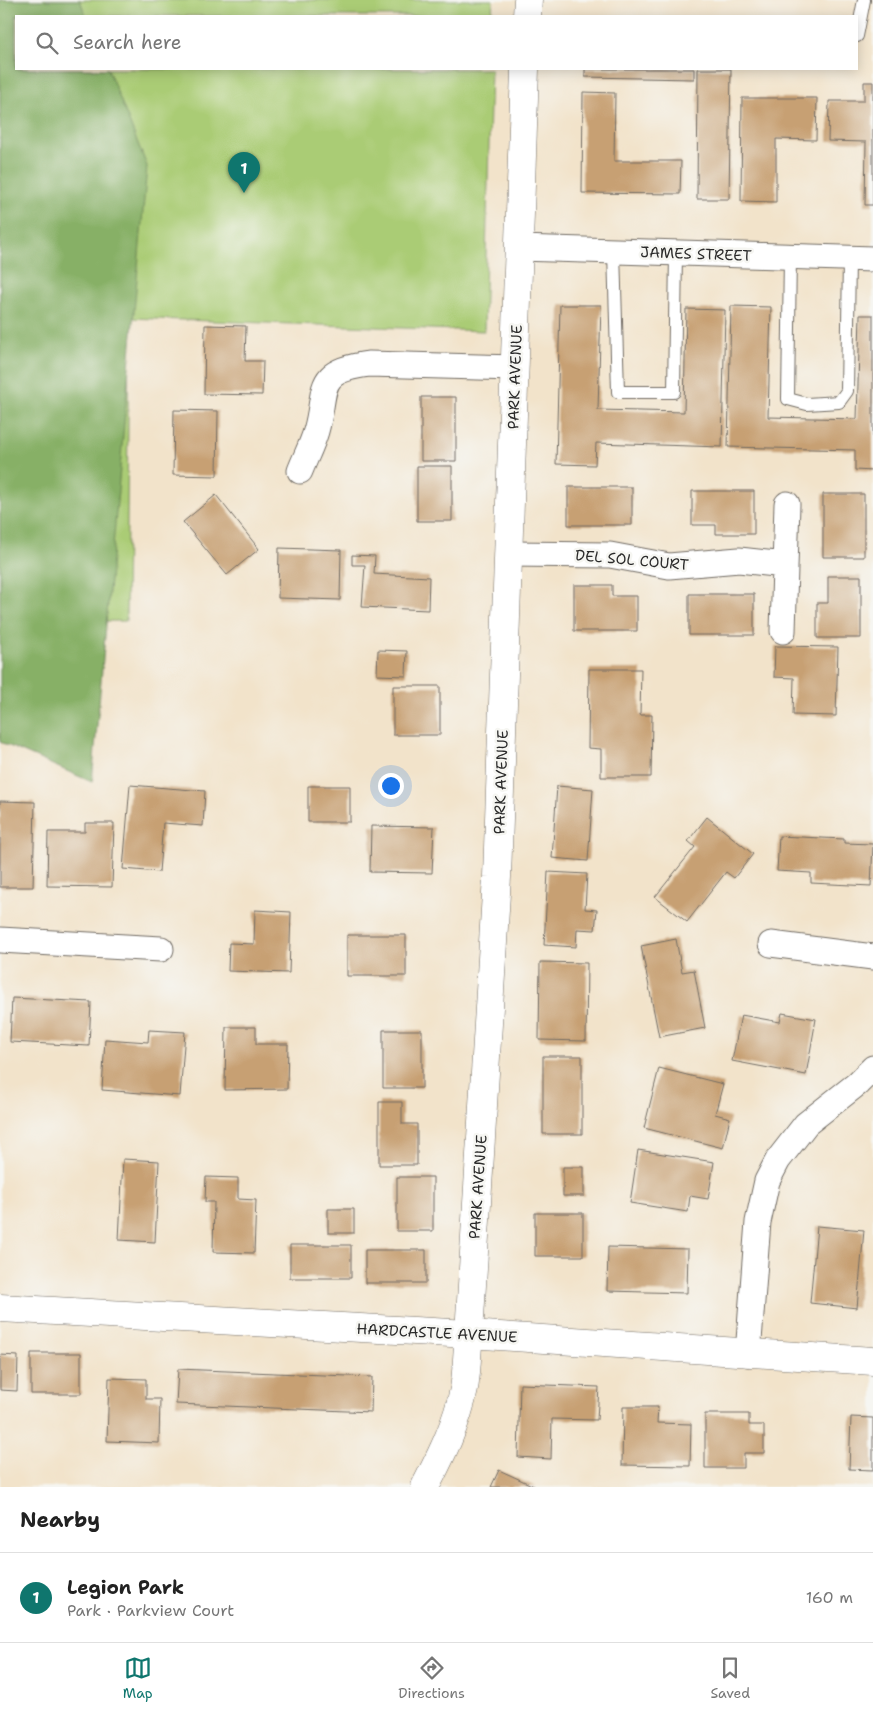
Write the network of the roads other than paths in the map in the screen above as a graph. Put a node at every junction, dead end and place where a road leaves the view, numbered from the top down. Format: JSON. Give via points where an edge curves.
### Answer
{"nodes":[{"id":1,"x":528,"y":0,"type":"edge"},
{"id":2,"x":864,"y":0,"type":"edge"},
{"id":3,"x":527,"y":15,"type":"edge"},
{"id":4,"x":858,"y":31,"type":"edge"},
{"id":5,"x":526,"y":70,"type":"edge"},
{"id":6,"x":520,"y":248,"type":"junction"},
{"id":7,"x":614,"y":251,"type":"junction"},
{"id":8,"x":676,"y":253,"type":"junction"},
{"id":9,"x":790,"y":256,"type":"junction"},
{"id":10,"x":861,"y":259,"type":"edge"},
{"id":11,"x":515,"y":368,"type":"junction"},
{"id":12,"x":300,"y":471,"type":"dead end"},
{"id":13,"x":787,"y":504,"type":"dead end"},
{"id":14,"x":509,"y":554,"type":"junction"},
{"id":15,"x":785,"y":565,"type":"junction"},
{"id":16,"x":783,"y":631,"type":"dead end"},
{"id":17,"x":0,"y":940,"type":"edge"},
{"id":18,"x":771,"y":944,"type":"dead end"},
{"id":19,"x":161,"y":949,"type":"dead end"},
{"id":20,"x":873,"y":957,"type":"edge"},
{"id":21,"x":873,"y":1068,"type":"edge"},
{"id":22,"x":0,"y":1308,"type":"edge"},
{"id":23,"x":469,"y":1334,"type":"junction"},
{"id":24,"x":748,"y":1354,"type":"junction"},
{"id":25,"x":873,"y":1361,"type":"edge"},
{"id":26,"x":425,"y":1487,"type":"edge"}],
"edges":[{"from":1,"to":3,"type":"street"},
{"from":2,"to":4,"type":"lane"},
{"from":5,"to":6,"type":"street","name":"PARK AVENUE"},
{"from":6,"to":7,"type":"street","name":"JAMES STREET"},
{"from":6,"to":11,"type":"street","name":"PARK AVENUE"},
{"from":7,"to":8,"type":"street","name":"JAMES STREET"},
{"from":7,"to":8,"type":"lane","via":[[618,392],[674,392]]},
{"from":8,"to":9,"type":"street","name":"JAMES STREET"},
{"from":9,"to":10,"type":"street","name":"JAMES STREET"},
{"from":9,"to":10,"type":"lane","via":[[788,399],[807,404],[839,402],[847,391]]},
{"from":11,"to":12,"type":"street","via":[[369,364],[351,366],[334,373],[322,392],[316,432]]},
{"from":11,"to":14,"type":"street","name":"PARK AVENUE"},
{"from":13,"to":15,"type":"street"},
{"from":14,"to":15,"type":"street","name":"DEL SOL COURT","via":[[610,555],[669,566],[739,560]]},
{"from":14,"to":23,"type":"street","name":"PARK AVENUE","via":[[497,877]]},
{"from":15,"to":16,"type":"street"},
{"from":17,"to":19,"type":"street"},
{"from":18,"to":20,"type":"street"},
{"from":21,"to":24,"type":"street","via":[[858,1084],[806,1124],[778,1160],[767,1181],[758,1222]]},
{"from":22,"to":23,"type":"street","name":"HARDCASTLE AVENUE"},
{"from":23,"to":24,"type":"street","name":"HARDCASTLE AVENUE"},
{"from":23,"to":26,"type":"street","name":"PARK AVENUE","via":[[460,1406]]},
{"from":24,"to":25,"type":"street","name":"HARDCASTLE AVENUE"}]}
